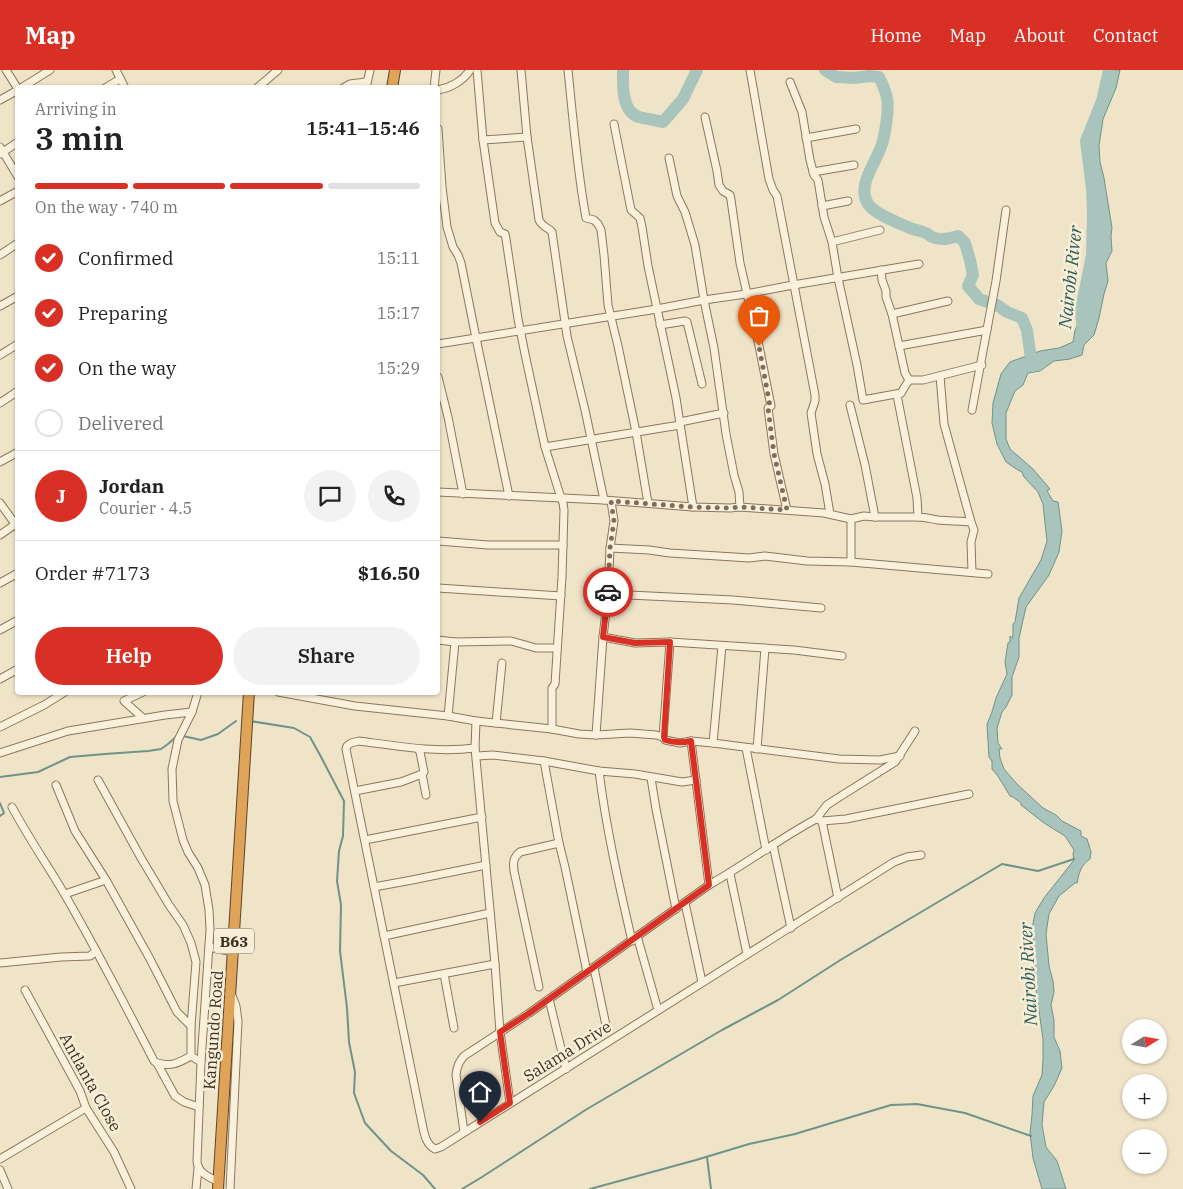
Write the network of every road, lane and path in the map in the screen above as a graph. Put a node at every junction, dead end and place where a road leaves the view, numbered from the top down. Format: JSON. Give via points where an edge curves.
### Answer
{"nodes":[{"id":1,"x":6,"y":70,"type":"edge"},
{"id":2,"x":50,"y":70,"type":"edge"},
{"id":3,"x":116,"y":70,"type":"edge"},
{"id":4,"x":278,"y":70,"type":"edge"},
{"id":5,"x":370,"y":70,"type":"edge"},
{"id":6,"x":395,"y":70,"type":"edge"},
{"id":7,"x":436,"y":70,"type":"edge"},
{"id":8,"x":470,"y":70,"type":"edge"},
{"id":9,"x":477,"y":70,"type":"edge"},
{"id":10,"x":521,"y":70,"type":"edge"},
{"id":11,"x":568,"y":70,"type":"edge"},
{"id":12,"x":750,"y":70,"type":"edge"},
{"id":13,"x":120,"y":79,"type":"junction"},
{"id":14,"x":790,"y":82,"type":"dead end"},
{"id":15,"x":15,"y":85,"type":"edge"},
{"id":16,"x":26,"y":85,"type":"edge"},
{"id":17,"x":110,"y":85,"type":"edge"},
{"id":18,"x":123,"y":85,"type":"edge"},
{"id":19,"x":260,"y":85,"type":"edge"},
{"id":20,"x":348,"y":85,"type":"edge"},
{"id":21,"x":366,"y":85,"type":"edge"},
{"id":22,"x":392,"y":85,"type":"edge"},
{"id":23,"x":434,"y":85,"type":"edge"},
{"id":24,"x":440,"y":89,"type":"edge"},
{"id":25,"x":15,"y":91,"type":"edge"},
{"id":26,"x":0,"y":100,"type":"edge"},
{"id":27,"x":706,"y":117,"type":"dead end"},
{"id":28,"x":614,"y":124,"type":"dead end"},
{"id":29,"x":856,"y":130,"type":"dead end"},
{"id":30,"x":527,"y":137,"type":"junction"},
{"id":31,"x":806,"y":138,"type":"junction"},
{"id":32,"x":483,"y":140,"type":"junction"},
{"id":33,"x":15,"y":144,"type":"edge"},
{"id":34,"x":1,"y":151,"type":"edge"},
{"id":35,"x":440,"y":158,"type":"edge"},
{"id":36,"x":669,"y":158,"type":"dead end"},
{"id":37,"x":854,"y":165,"type":"dead end"},
{"id":38,"x":15,"y":172,"type":"edge"},
{"id":39,"x":813,"y":172,"type":"junction"},
{"id":40,"x":15,"y":193,"type":"edge"},
{"id":41,"x":848,"y":200,"type":"dead end"},
{"id":42,"x":0,"y":201,"type":"edge"},
{"id":43,"x":822,"y":206,"type":"junction"},
{"id":44,"x":1006,"y":210,"type":"dead end"},
{"id":45,"x":880,"y":230,"type":"dead end"},
{"id":46,"x":832,"y":242,"type":"junction"},
{"id":47,"x":15,"y":246,"type":"edge"},
{"id":48,"x":0,"y":254,"type":"edge"},
{"id":49,"x":919,"y":264,"type":"dead end"},
{"id":50,"x":881,"y":270,"type":"junction"},
{"id":51,"x":838,"y":278,"type":"junction"},
{"id":52,"x":793,"y":285,"type":"junction"},
{"id":53,"x":746,"y":294,"type":"junction"},
{"id":54,"x":15,"y":298,"type":"edge"},
{"id":55,"x":704,"y":300,"type":"junction"},
{"id":56,"x":948,"y":301,"type":"dead end"},
{"id":57,"x":0,"y":306,"type":"edge"},
{"id":58,"x":657,"y":309,"type":"junction"},
{"id":59,"x":892,"y":314,"type":"junction"},
{"id":60,"x":610,"y":316,"type":"junction"},
{"id":61,"x":564,"y":324,"type":"junction"},
{"id":62,"x":660,"y":325,"type":"junction"},
{"id":63,"x":987,"y":330,"type":"junction"},
{"id":64,"x":520,"y":331,"type":"junction"},
{"id":65,"x":476,"y":338,"type":"junction"},
{"id":66,"x":440,"y":344,"type":"edge"},
{"id":67,"x":15,"y":346,"type":"edge"},
{"id":68,"x":899,"y":346,"type":"junction"},
{"id":69,"x":0,"y":355,"type":"edge"},
{"id":70,"x":982,"y":366,"type":"junction"},
{"id":71,"x":940,"y":376,"type":"junction"},
{"id":72,"x":909,"y":380,"type":"junction"},
{"id":73,"x":702,"y":384,"type":"dead end"},
{"id":74,"x":440,"y":385,"type":"edge"},
{"id":75,"x":15,"y":393,"type":"edge"},
{"id":76,"x":901,"y":393,"type":"junction"},
{"id":77,"x":0,"y":403,"type":"edge"},
{"id":78,"x":850,"y":405,"type":"dead end"},
{"id":79,"x":972,"y":410,"type":"dead end"},
{"id":80,"x":724,"y":413,"type":"junction"},
{"id":81,"x":680,"y":424,"type":"junction"},
{"id":82,"x":636,"y":432,"type":"junction"},
{"id":83,"x":591,"y":439,"type":"junction"},
{"id":84,"x":545,"y":447,"type":"junction"},
{"id":85,"x":15,"y":454,"type":"edge"},
{"id":86,"x":0,"y":462,"type":"edge"},
{"id":87,"x":440,"y":492,"type":"edge"},
{"id":88,"x":463,"y":494,"type":"junction"},
{"id":89,"x":509,"y":496,"type":"junction"},
{"id":90,"x":561,"y":498,"type":"junction"},
{"id":91,"x":608,"y":500,"type":"junction"},
{"id":92,"x":0,"y":503,"type":"edge"},
{"id":93,"x":648,"y":503,"type":"junction"},
{"id":94,"x":693,"y":507,"type":"junction"},
{"id":95,"x":740,"y":507,"type":"junction"},
{"id":96,"x":787,"y":510,"type":"junction"},
{"id":97,"x":830,"y":514,"type":"junction"},
{"id":98,"x":875,"y":517,"type":"junction"},
{"id":99,"x":918,"y":517,"type":"junction"},
{"id":100,"x":852,"y":519,"type":"junction"},
{"id":101,"x":15,"y":522,"type":"edge"},
{"id":102,"x":971,"y":522,"type":"junction"},
{"id":103,"x":15,"y":526,"type":"edge"},
{"id":104,"x":0,"y":535,"type":"edge"},
{"id":105,"x":440,"y":541,"type":"edge"},
{"id":106,"x":564,"y":546,"type":"junction"},
{"id":107,"x":610,"y":548,"type":"junction"},
{"id":108,"x":851,"y":562,"type":"junction"},
{"id":109,"x":972,"y":572,"type":"junction"},
{"id":110,"x":988,"y":574,"type":"dead end"},
{"id":111,"x":15,"y":575,"type":"edge"},
{"id":112,"x":0,"y":583,"type":"edge"},
{"id":113,"x":440,"y":588,"type":"edge"},
{"id":114,"x":608,"y":594,"type":"junction"},
{"id":115,"x":561,"y":596,"type":"junction"},
{"id":116,"x":821,"y":608,"type":"dead end"},
{"id":117,"x":15,"y":622,"type":"edge"},
{"id":118,"x":0,"y":630,"type":"edge"},
{"id":119,"x":603,"y":637,"type":"junction"},
{"id":120,"x":440,"y":640,"type":"edge"},
{"id":121,"x":456,"y":642,"type":"junction"},
{"id":122,"x":670,"y":642,"type":"junction"},
{"id":123,"x":722,"y":646,"type":"junction"},
{"id":124,"x":557,"y":648,"type":"junction"},
{"id":125,"x":765,"y":648,"type":"junction"},
{"id":126,"x":842,"y":656,"type":"dead end"},
{"id":127,"x":502,"y":663,"type":"dead end"},
{"id":128,"x":15,"y":671,"type":"edge"},
{"id":129,"x":0,"y":679,"type":"edge"},
{"id":130,"x":60,"y":695,"type":"edge"},
{"id":131,"x":137,"y":695,"type":"edge"},
{"id":132,"x":197,"y":695,"type":"edge"},
{"id":133,"x":249,"y":695,"type":"edge"},
{"id":134,"x":294,"y":695,"type":"edge"},
{"id":135,"x":192,"y":712,"type":"junction"},
{"id":136,"x":448,"y":716,"type":"junction"},
{"id":137,"x":143,"y":718,"type":"junction"},
{"id":138,"x":476,"y":720,"type":"junction"},
{"id":139,"x":496,"y":723,"type":"junction"},
{"id":140,"x":0,"y":727,"type":"edge"},
{"id":141,"x":552,"y":729,"type":"junction"},
{"id":142,"x":916,"y":731,"type":"dead end"},
{"id":143,"x":596,"y":735,"type":"junction"},
{"id":144,"x":664,"y":737,"type":"junction"},
{"id":145,"x":691,"y":741,"type":"junction"},
{"id":146,"x":713,"y":744,"type":"junction"},
{"id":147,"x":475,"y":748,"type":"junction"},
{"id":148,"x":746,"y":748,"type":"junction"},
{"id":149,"x":418,"y":749,"type":"junction"},
{"id":150,"x":758,"y":750,"type":"junction"},
{"id":151,"x":0,"y":753,"type":"edge"},
{"id":152,"x":477,"y":756,"type":"junction"},
{"id":153,"x":900,"y":756,"type":"junction"},
{"id":154,"x":544,"y":760,"type":"junction"},
{"id":155,"x":599,"y":771,"type":"junction"},
{"id":156,"x":422,"y":774,"type":"junction"},
{"id":157,"x":651,"y":778,"type":"junction"},
{"id":158,"x":98,"y":780,"type":"dead end"},
{"id":159,"x":696,"y":780,"type":"junction"},
{"id":160,"x":56,"y":785,"type":"dead end"},
{"id":161,"x":355,"y":791,"type":"junction"},
{"id":162,"x":969,"y":794,"type":"dead end"},
{"id":163,"x":426,"y":795,"type":"dead end"},
{"id":164,"x":12,"y":807,"type":"dead end"},
{"id":165,"x":482,"y":817,"type":"junction"},
{"id":166,"x":819,"y":820,"type":"junction"},
{"id":167,"x":365,"y":840,"type":"junction"},
{"id":168,"x":559,"y":844,"type":"junction"},
{"id":169,"x":773,"y":845,"type":"junction"},
{"id":170,"x":766,"y":850,"type":"junction"},
{"id":171,"x":920,"y":854,"type":"dead end"},
{"id":172,"x":486,"y":865,"type":"junction"},
{"id":173,"x":730,"y":874,"type":"junction"},
{"id":174,"x":106,"y":880,"type":"junction"},
{"id":175,"x":709,"y":885,"type":"junction"},
{"id":176,"x":374,"y":887,"type":"junction"},
{"id":177,"x":65,"y":894,"type":"junction"},
{"id":178,"x":838,"y":898,"type":"junction"},
{"id":179,"x":685,"y":903,"type":"junction"},
{"id":180,"x":676,"y":909,"type":"junction"},
{"id":181,"x":490,"y":913,"type":"junction"},
{"id":182,"x":791,"y":928,"type":"junction"},
{"id":183,"x":384,"y":936,"type":"junction"},
{"id":184,"x":635,"y":939,"type":"junction"},
{"id":185,"x":209,"y":947,"type":"junction"},
{"id":186,"x":96,"y":951,"type":"junction"},
{"id":187,"x":234,"y":952,"type":"junction"},
{"id":188,"x":747,"y":954,"type":"junction"},
{"id":189,"x":0,"y":963,"type":"edge"},
{"id":190,"x":495,"y":964,"type":"junction"},
{"id":191,"x":594,"y":968,"type":"junction"},
{"id":192,"x":587,"y":972,"type":"junction"},
{"id":193,"x":444,"y":974,"type":"junction"},
{"id":194,"x":702,"y":982,"type":"junction"},
{"id":195,"x":394,"y":983,"type":"junction"},
{"id":196,"x":538,"y":987,"type":"dead end"},
{"id":197,"x":25,"y":990,"type":"dead end"},
{"id":198,"x":231,"y":991,"type":"junction"},
{"id":199,"x":549,"y":999,"type":"junction"},
{"id":200,"x":658,"y":1010,"type":"junction"},
{"id":201,"x":190,"y":1026,"type":"junction"},
{"id":202,"x":454,"y":1028,"type":"dead end"},
{"id":203,"x":607,"y":1030,"type":"dead end"},
{"id":204,"x":500,"y":1032,"type":"junction"},
{"id":205,"x":191,"y":1056,"type":"junction"},
{"id":206,"x":202,"y":1062,"type":"junction"},
{"id":207,"x":157,"y":1063,"type":"junction"},
{"id":208,"x":566,"y":1068,"type":"junction"},
{"id":209,"x":510,"y":1103,"type":"junction"},
{"id":210,"x":199,"y":1107,"type":"junction"},
{"id":211,"x":86,"y":1108,"type":"junction"},
{"id":212,"x":464,"y":1132,"type":"junction"},
{"id":213,"x":0,"y":1159,"type":"edge"},
{"id":214,"x":198,"y":1168,"type":"junction"},
{"id":215,"x":0,"y":1170,"type":"edge"},
{"id":216,"x":3,"y":1179,"type":"junction"},
{"id":217,"x":219,"y":1185,"type":"edge"},
{"id":218,"x":0,"y":1187,"type":"edge"},
{"id":219,"x":8,"y":1189,"type":"edge"},
{"id":220,"x":131,"y":1189,"type":"edge"},
{"id":221,"x":196,"y":1189,"type":"edge"},
{"id":222,"x":230,"y":1189,"type":"edge"}],
"edges":[{"from":1,"to":15,"type":"street"},
{"from":2,"to":16,"type":"street"},
{"from":3,"to":13,"type":"street"},
{"from":4,"to":19,"type":"street"},
{"from":5,"to":21,"type":"street"},
{"from":6,"to":22,"type":"highway"},
{"from":7,"to":23,"type":"street"},
{"from":8,"to":24,"type":"street","via":[[451,86]]},
{"from":9,"to":32,"type":"street"},
{"from":10,"to":30,"type":"street"},
{"from":11,"to":60,"type":"street","via":[[584,209],[586,218],[594,220],[601,230]]},
{"from":12,"to":52,"type":"street","via":[[769,179],[777,196]]},
{"from":13,"to":17,"type":"street"},
{"from":13,"to":18,"type":"street"},
{"from":14,"to":31,"type":"street","via":[[802,112]]},
{"from":20,"to":21,"type":"street"},
{"from":25,"to":26,"type":"street"},
{"from":27,"to":53,"type":"street","via":[[719,185],[730,195]]},
{"from":28,"to":58,"type":"street","via":[[631,210],[640,218]]},
{"from":29,"to":31,"type":"street"},
{"from":30,"to":32,"type":"street"},
{"from":30,"to":61,"type":"street","via":[[539,220],[552,232]]},
{"from":31,"to":39,"type":"street"},
{"from":32,"to":64,"type":"street","via":[[495,223],[505,234]]},
{"from":33,"to":34,"type":"street"},
{"from":34,"to":38,"type":"street"},
{"from":35,"to":65,"type":"street","via":[[448,227],[453,248],[462,263]]},
{"from":36,"to":55,"type":"street","via":[[677,196],[695,245]]},
{"from":37,"to":39,"type":"street"},
{"from":39,"to":43,"type":"street","via":[[818,180]]},
{"from":40,"to":42,"type":"street"},
{"from":41,"to":43,"type":"street"},
{"from":43,"to":46,"type":"street"},
{"from":44,"to":63,"type":"street"},
{"from":45,"to":46,"type":"street"},
{"from":46,"to":51,"type":"street"},
{"from":47,"to":48,"type":"street"},
{"from":49,"to":50,"type":"street"},
{"from":50,"to":51,"type":"street"},
{"from":50,"to":59,"type":"street"},
{"from":51,"to":52,"type":"street"},
{"from":51,"to":76,"type":"street","via":[[863,400]]},
{"from":52,"to":53,"type":"street"},
{"from":52,"to":97,"type":"street","via":[[815,394],[811,413]]},
{"from":53,"to":55,"type":"street"},
{"from":53,"to":96,"type":"street","via":[[762,363],[774,454]]},
{"from":54,"to":57,"type":"street"},
{"from":55,"to":58,"type":"street"},
{"from":55,"to":80,"type":"street"},
{"from":56,"to":59,"type":"street"},
{"from":58,"to":60,"type":"street"},
{"from":58,"to":62,"type":"street"},
{"from":59,"to":68,"type":"street"},
{"from":60,"to":61,"type":"street"},
{"from":60,"to":82,"type":"street"},
{"from":61,"to":64,"type":"street"},
{"from":61,"to":83,"type":"street"},
{"from":62,"to":73,"type":"street","via":[[688,322]]},
{"from":62,"to":81,"type":"street"},
{"from":63,"to":68,"type":"street"},
{"from":63,"to":70,"type":"street"},
{"from":64,"to":65,"type":"street"},
{"from":64,"to":84,"type":"street"},
{"from":65,"to":66,"type":"street"},
{"from":65,"to":89,"type":"street"},
{"from":67,"to":69,"type":"street"},
{"from":68,"to":72,"type":"street"},
{"from":70,"to":71,"type":"street"},
{"from":70,"to":79,"type":"street"},
{"from":71,"to":72,"type":"street"},
{"from":71,"to":102,"type":"street","via":[[944,424]]},
{"from":72,"to":76,"type":"street"},
{"from":74,"to":88,"type":"street"},
{"from":75,"to":77,"type":"street"},
{"from":76,"to":99,"type":"street","via":[[897,395]]},
{"from":78,"to":98,"type":"street"},
{"from":80,"to":81,"type":"street"},
{"from":80,"to":95,"type":"street"},
{"from":81,"to":82,"type":"street"},
{"from":81,"to":94,"type":"street"},
{"from":82,"to":83,"type":"street"},
{"from":82,"to":93,"type":"street"},
{"from":83,"to":84,"type":"street"},
{"from":83,"to":91,"type":"street"},
{"from":84,"to":90,"type":"street"},
{"from":85,"to":86,"type":"street"},
{"from":87,"to":88,"type":"street"},
{"from":88,"to":89,"type":"street"},
{"from":89,"to":90,"type":"street"},
{"from":90,"to":91,"type":"street"},
{"from":90,"to":106,"type":"street","via":[[564,503]]},
{"from":91,"to":93,"type":"street"},
{"from":91,"to":107,"type":"street","via":[[614,521]]},
{"from":92,"to":101,"type":"street"},
{"from":93,"to":94,"type":"street"},
{"from":94,"to":95,"type":"street"},
{"from":95,"to":96,"type":"street"},
{"from":96,"to":97,"type":"street"},
{"from":97,"to":100,"type":"street"},
{"from":98,"to":99,"type":"street"},
{"from":98,"to":100,"type":"street"},
{"from":99,"to":102,"type":"street"},
{"from":100,"to":108,"type":"street"},
{"from":102,"to":109,"type":"street","via":[[974,530]]},
{"from":103,"to":104,"type":"street"},
{"from":105,"to":106,"type":"street"},
{"from":106,"to":115,"type":"street"},
{"from":107,"to":108,"type":"street","via":[[670,554]]},
{"from":107,"to":114,"type":"street"},
{"from":108,"to":109,"type":"street"},
{"from":109,"to":110,"type":"street"},
{"from":111,"to":112,"type":"street"},
{"from":113,"to":115,"type":"street"},
{"from":114,"to":116,"type":"street"},
{"from":114,"to":119,"type":"street"},
{"from":115,"to":124,"type":"street"},
{"from":117,"to":118,"type":"street"},
{"from":119,"to":122,"type":"street","via":[[635,643]]},
{"from":119,"to":143,"type":"street"},
{"from":120,"to":121,"type":"street"},
{"from":121,"to":124,"type":"street","via":[[511,641],[536,648]]},
{"from":121,"to":136,"type":"street"},
{"from":122,"to":123,"type":"street"},
{"from":122,"to":144,"type":"street"},
{"from":123,"to":125,"type":"street"},
{"from":123,"to":146,"type":"street"},
{"from":124,"to":141,"type":"street","via":[[552,688]]},
{"from":125,"to":126,"type":"street"},
{"from":125,"to":150,"type":"street"},
{"from":127,"to":139,"type":"street"},
{"from":128,"to":129,"type":"street"},
{"from":130,"to":140,"type":"street"},
{"from":131,"to":137,"type":"street","via":[[124,701]]},
{"from":132,"to":135,"type":"street"},
{"from":133,"to":187,"type":"highway","name":"Kangundo Road","number":"B63"},
{"from":134,"to":136,"type":"street","via":[[355,706]]},
{"from":135,"to":137,"type":"street"},
{"from":135,"to":185,"type":"street","via":[[178,740],[172,769],[173,801],[183,840],[204,885],[209,910]]},
{"from":136,"to":138,"type":"street"},
{"from":137,"to":151,"type":"street","via":[[68,731]]},
{"from":138,"to":139,"type":"street"},
{"from":138,"to":147,"type":"street"},
{"from":139,"to":141,"type":"street"},
{"from":141,"to":143,"type":"street"},
{"from":142,"to":153,"type":"street"},
{"from":143,"to":144,"type":"street","via":[[630,733]]},
{"from":144,"to":145,"type":"street","via":[[680,743]]},
{"from":145,"to":146,"type":"street"},
{"from":145,"to":159,"type":"street"},
{"from":146,"to":148,"type":"street"},
{"from":147,"to":149,"type":"street"},
{"from":147,"to":152,"type":"street"},
{"from":148,"to":150,"type":"street"},
{"from":148,"to":170,"type":"street"},
{"from":149,"to":156,"type":"street"},
{"from":149,"to":161,"type":"street","name":"Salama Drive","via":[[358,741],[346,746]]},
{"from":150,"to":153,"type":"street","via":[[839,759],[880,760]]},
{"from":152,"to":154,"type":"street"},
{"from":152,"to":165,"type":"street"},
{"from":153,"to":166,"type":"street","via":[[827,805]]},
{"from":154,"to":155,"type":"street"},
{"from":154,"to":168,"type":"street"},
{"from":155,"to":157,"type":"street"},
{"from":155,"to":184,"type":"street","via":[[617,873]]},
{"from":156,"to":161,"type":"street"},
{"from":156,"to":163,"type":"street"},
{"from":157,"to":159,"type":"street","via":[[682,782]]},
{"from":157,"to":180,"type":"street"},
{"from":158,"to":201,"type":"street","via":[[191,943],[196,962]]},
{"from":159,"to":175,"type":"street"},
{"from":160,"to":174,"type":"street","via":[[75,831]]},
{"from":161,"to":167,"type":"street","name":"Salama Drive"},
{"from":162,"to":166,"type":"street","via":[[846,819]]},
{"from":164,"to":177,"type":"street"},
{"from":165,"to":167,"type":"street"},
{"from":165,"to":172,"type":"street"},
{"from":166,"to":169,"type":"street","via":[[799,828]]},
{"from":166,"to":178,"type":"street"},
{"from":167,"to":176,"type":"street","name":"Salama Drive"},
{"from":168,"to":192,"type":"street"},
{"from":168,"to":196,"type":"street","via":[[520,852],[513,862]]},
{"from":169,"to":170,"type":"street"},
{"from":169,"to":182,"type":"street"},
{"from":170,"to":173,"type":"street"},
{"from":171,"to":178,"type":"street","name":"Salama Drive","via":[[900,859]]},
{"from":172,"to":176,"type":"street"},
{"from":172,"to":181,"type":"street"},
{"from":173,"to":175,"type":"street"},
{"from":173,"to":188,"type":"street"},
{"from":174,"to":177,"type":"street"},
{"from":174,"to":201,"type":"street","via":[[177,1012]]},
{"from":175,"to":179,"type":"street"},
{"from":176,"to":183,"type":"street","name":"Salama Drive"},
{"from":177,"to":186,"type":"street"},
{"from":178,"to":182,"type":"street","name":"Salama Drive"},
{"from":179,"to":180,"type":"street"},
{"from":179,"to":194,"type":"street"},
{"from":180,"to":184,"type":"street"},
{"from":181,"to":183,"type":"street"},
{"from":181,"to":190,"type":"street"},
{"from":182,"to":188,"type":"street","name":"Salama Drive"},
{"from":183,"to":195,"type":"street","name":"Salama Drive"},
{"from":184,"to":191,"type":"street"},
{"from":184,"to":200,"type":"street"},
{"from":185,"to":187,"type":"street"},
{"from":185,"to":206,"type":"street"},
{"from":186,"to":189,"type":"street","via":[[90,956]]},
{"from":186,"to":207,"type":"street"},
{"from":187,"to":198,"type":"highway","name":"Kangundo Road","number":"B63"},
{"from":188,"to":194,"type":"street","name":"Salama Drive"},
{"from":190,"to":193,"type":"street"},
{"from":190,"to":204,"type":"street"},
{"from":191,"to":192,"type":"street"},
{"from":191,"to":203,"type":"street"},
{"from":192,"to":199,"type":"street"},
{"from":193,"to":195,"type":"street"},
{"from":193,"to":202,"type":"street"},
{"from":194,"to":200,"type":"street","name":"Salama Drive"},
{"from":195,"to":212,"type":"street","name":"Salama Drive","via":[[422,1123],[430,1147],[441,1148]]},
{"from":197,"to":211,"type":"street","name":"Antlanta Close"},
{"from":198,"to":217,"type":"highway","name":"Kangundo Road","number":"B63"},
{"from":198,"to":222,"type":"street","via":[[238,1021]]},
{"from":199,"to":204,"type":"street"},
{"from":199,"to":208,"type":"street"},
{"from":200,"to":208,"type":"street","name":"Salama Drive"},
{"from":201,"to":205,"type":"street"},
{"from":204,"to":209,"type":"street"},
{"from":204,"to":212,"type":"street","via":[[464,1056],[457,1067]]},
{"from":205,"to":206,"type":"street"},
{"from":205,"to":207,"type":"street","via":[[170,1065]]},
{"from":206,"to":210,"type":"street"},
{"from":207,"to":210,"type":"street","via":[[175,1096]]},
{"from":208,"to":209,"type":"street","name":"Salama Drive"},
{"from":209,"to":212,"type":"street","name":"Salama Drive"},
{"from":210,"to":214,"type":"street"},
{"from":211,"to":213,"type":"street"},
{"from":211,"to":220,"type":"street","name":"Antlanta Close","via":[[114,1152]]},
{"from":214,"to":217,"type":"street"},
{"from":214,"to":221,"type":"street"},
{"from":215,"to":216,"type":"street"},
{"from":216,"to":218,"type":"street"},
{"from":216,"to":219,"type":"street"}]}
